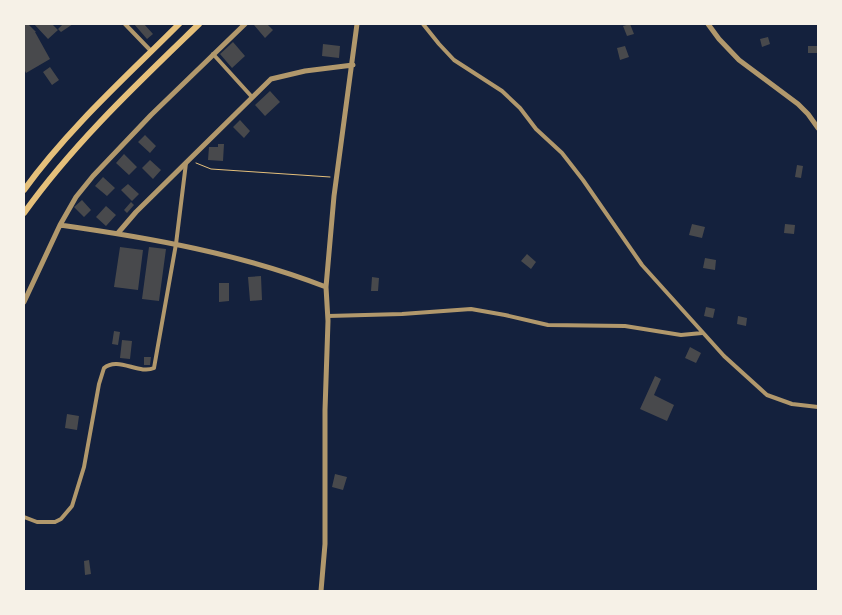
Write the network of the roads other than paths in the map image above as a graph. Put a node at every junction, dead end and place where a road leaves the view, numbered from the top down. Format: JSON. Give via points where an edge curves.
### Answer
{"nodes":[{"id":1,"x":125,"y":24,"type":"edge"},
{"id":2,"x":179,"y":24,"type":"edge"},
{"id":3,"x":198,"y":24,"type":"edge"},
{"id":4,"x":245,"y":24,"type":"edge"},
{"id":5,"x":357,"y":24,"type":"edge"},
{"id":6,"x":423,"y":24,"type":"edge"},
{"id":7,"x":708,"y":24,"type":"edge"},
{"id":8,"x":152,"y":51,"type":"junction"},
{"id":9,"x":212,"y":54,"type":"junction"},
{"id":10,"x":353,"y":65,"type":"junction"},
{"id":11,"x":252,"y":98,"type":"junction"},
{"id":12,"x":818,"y":128,"type":"edge"},
{"id":13,"x":188,"y":160,"type":"junction"},
{"id":14,"x":24,"y":190,"type":"edge"},
{"id":15,"x":24,"y":213,"type":"edge"},
{"id":16,"x":60,"y":224,"type":"junction"},
{"id":17,"x":118,"y":233,"type":"junction"},
{"id":18,"x":176,"y":244,"type":"junction"},
{"id":19,"x":326,"y":287,"type":"junction"},
{"id":20,"x":24,"y":302,"type":"edge"},
{"id":21,"x":328,"y":316,"type":"junction"},
{"id":22,"x":702,"y":333,"type":"junction"},
{"id":23,"x":818,"y":407,"type":"edge"},
{"id":24,"x":24,"y":517,"type":"edge"},
{"id":25,"x":321,"y":591,"type":"edge"}],
"edges":[{"from":1,"to":8,"type":"street"},
{"from":2,"to":8,"type":"main road"},
{"from":3,"to":15,"type":"main road","via":[[92,130]]},
{"from":4,"to":9,"type":"street"},
{"from":5,"to":10,"type":"street"},
{"from":6,"to":22,"type":"street","via":[[454,60],[511,98],[536,130],[571,162],[642,265]]},
{"from":7,"to":12,"type":"street","via":[[729,51],[798,104]]},
{"from":8,"to":14,"type":"main road","via":[[80,122]]},
{"from":9,"to":11,"type":"street"},
{"from":9,"to":16,"type":"street","via":[[93,176]]},
{"from":10,"to":11,"type":"street","via":[[277,76]]},
{"from":10,"to":19,"type":"street","via":[[336,178]]},
{"from":11,"to":13,"type":"street"},
{"from":13,"to":17,"type":"street"},
{"from":13,"to":18,"type":"street"},
{"from":16,"to":17,"type":"street"},
{"from":16,"to":20,"type":"street"},
{"from":17,"to":18,"type":"street"},
{"from":18,"to":19,"type":"street","via":[[252,261]]},
{"from":18,"to":24,"type":"street","via":[[154,368],[143,370],[111,364],[104,368],[76,498],[68,512],[55,522],[37,522]]},
{"from":19,"to":21,"type":"street"},
{"from":21,"to":22,"type":"street","via":[[470,310],[548,325],[618,326],[681,335]]},
{"from":21,"to":25,"type":"street","via":[[324,410],[325,544]]},
{"from":22,"to":23,"type":"street","via":[[767,395],[792,404]]}]}
